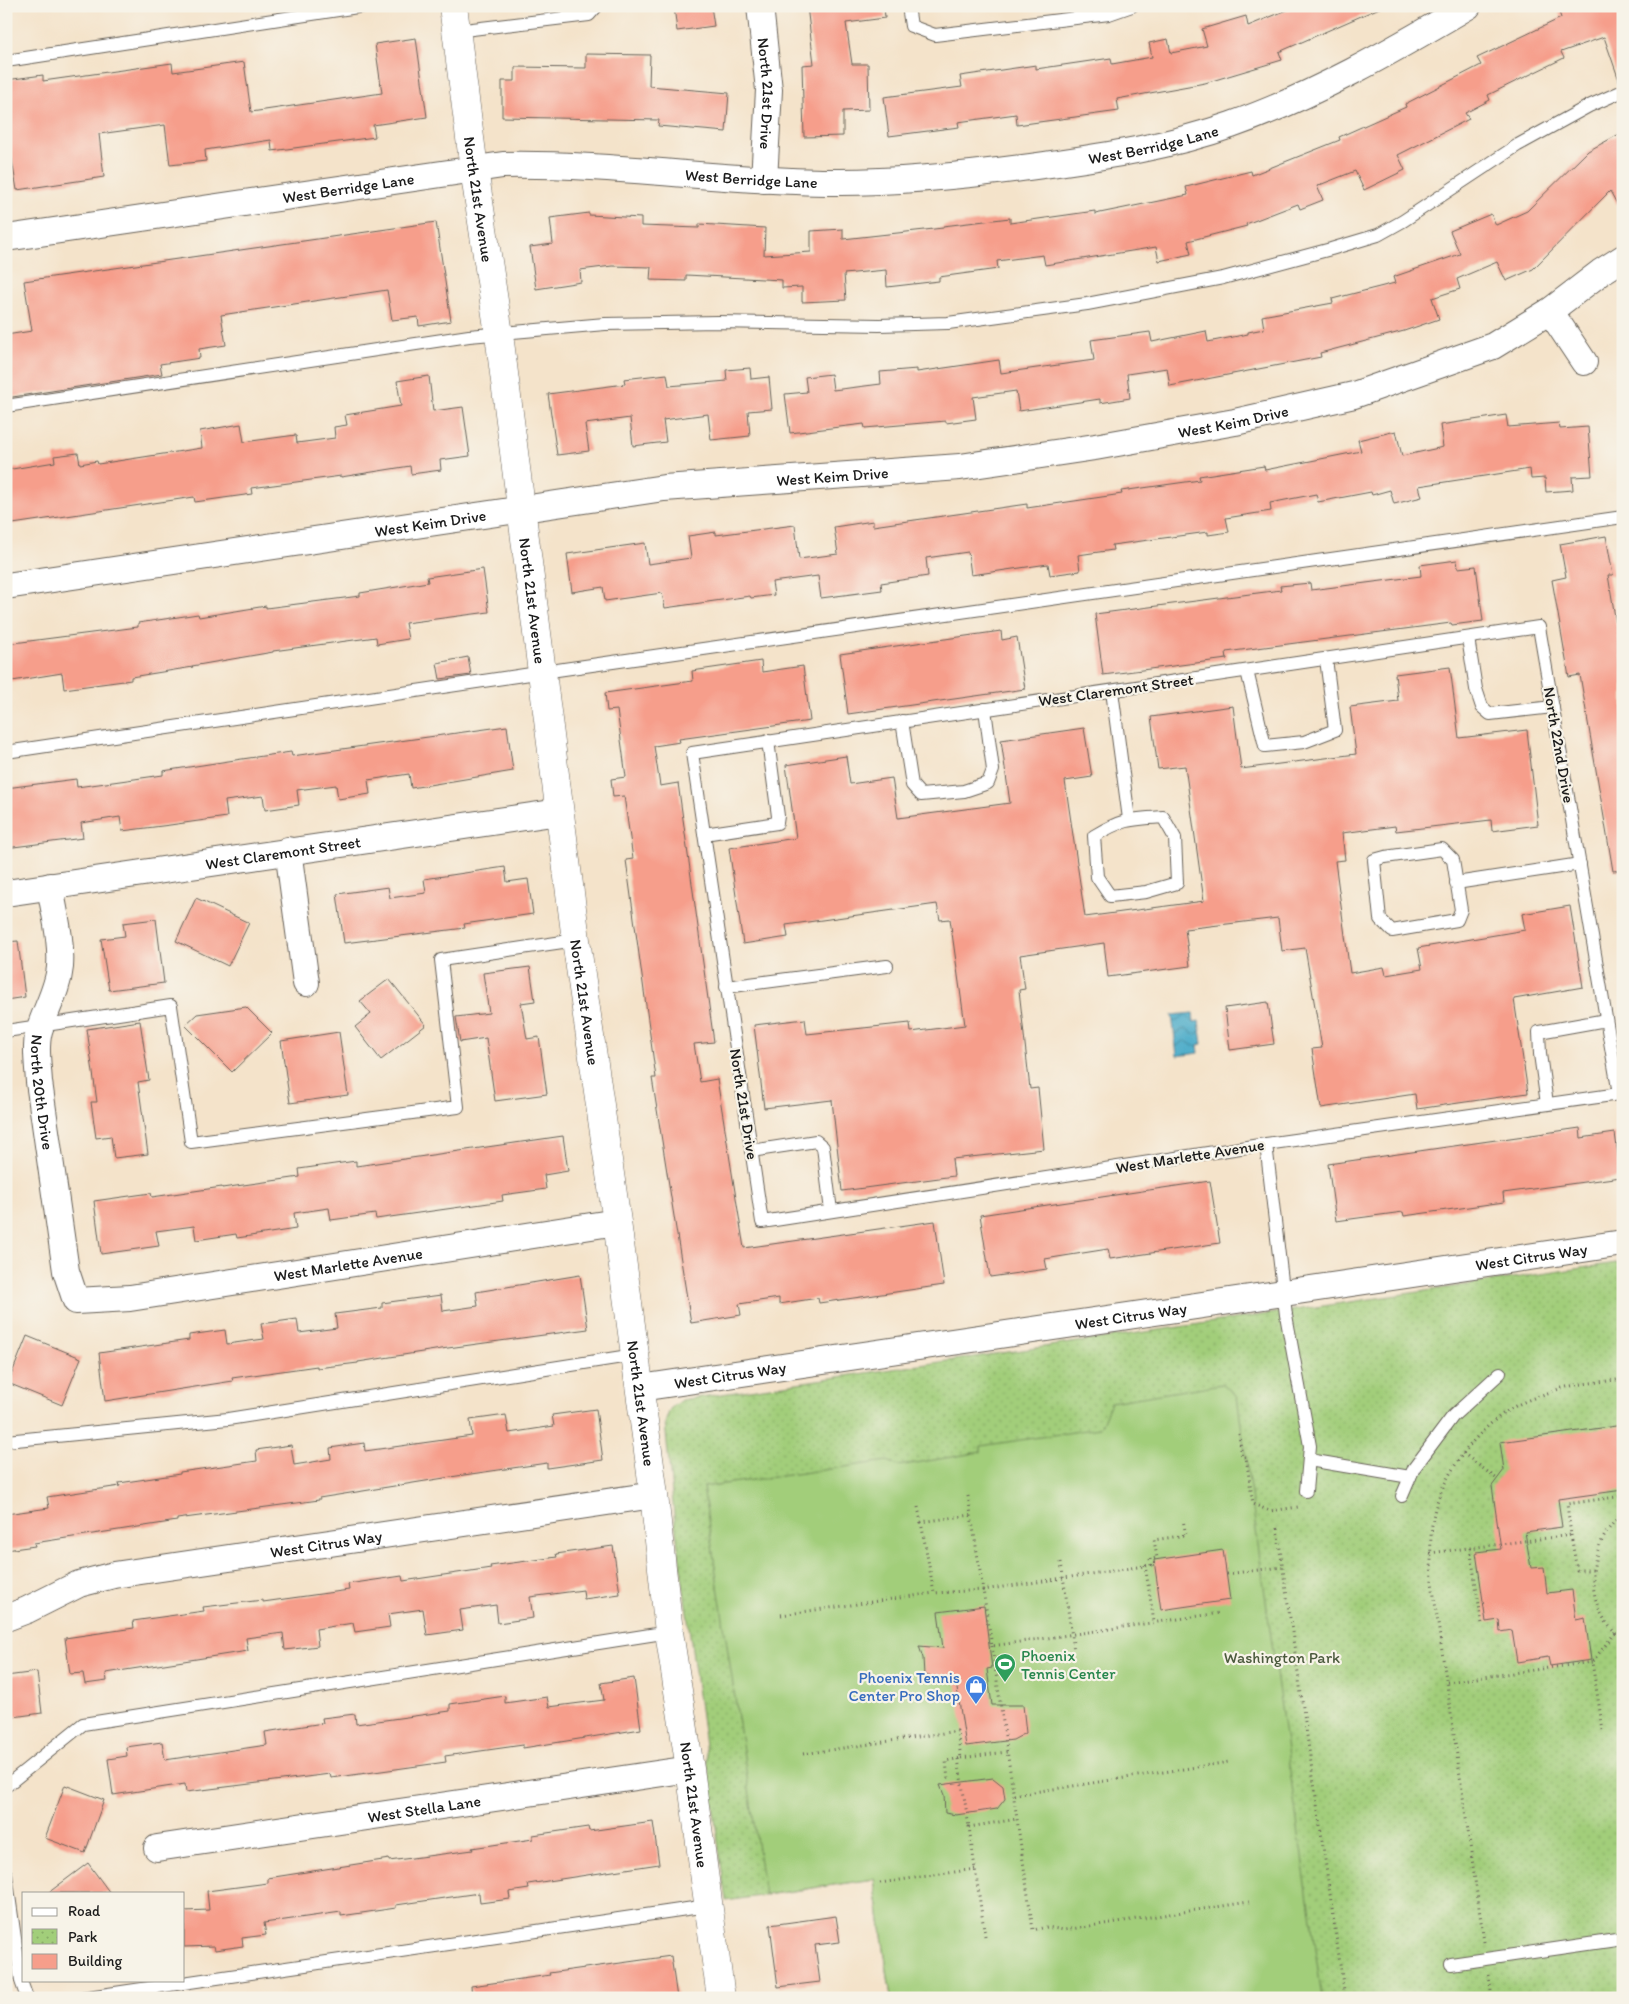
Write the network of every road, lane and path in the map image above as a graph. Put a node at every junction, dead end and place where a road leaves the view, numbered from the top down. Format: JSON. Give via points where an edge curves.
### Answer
{"nodes":[{"id":1,"x":364,"y":6,"type":"edge"},
{"id":2,"x":597,"y":6,"type":"edge"},
{"id":3,"x":760,"y":6,"type":"edge"},
{"id":4,"x":908,"y":6,"type":"edge"},
{"id":5,"x":1132,"y":6,"type":"edge"},
{"id":6,"x":1468,"y":6,"type":"edge"},
{"id":7,"x":454,"y":19,"type":"edge"},
{"id":8,"x":6,"y":61,"type":"edge"},
{"id":9,"x":1623,"y":91,"type":"edge"},
{"id":10,"x":474,"y":169,"type":"junction"},
{"id":11,"x":764,"y":180,"type":"junction"},
{"id":12,"x":6,"y":238,"type":"edge"},
{"id":13,"x":1623,"y":258,"type":"edge"},
{"id":14,"x":1550,"y":311,"type":"junction"},
{"id":15,"x":499,"y":334,"type":"junction"},
{"id":16,"x":1584,"y":362,"type":"dead end"},
{"id":17,"x":6,"y":406,"type":"edge"},
{"id":18,"x":521,"y":510,"type":"junction"},
{"id":19,"x":1623,"y":517,"type":"edge"},
{"id":20,"x":6,"y":586,"type":"edge"},
{"id":21,"x":1539,"y":627,"type":"joint"},
{"id":22,"x":1468,"y":638,"type":"junction"},
{"id":23,"x":1326,"y":659,"type":"junction"},
{"id":24,"x":1247,"y":671,"type":"junction"},
{"id":25,"x":542,"y":673,"type":"junction"},
{"id":26,"x":1112,"y":691,"type":"junction"},
{"id":27,"x":1553,"y":707,"type":"junction"},
{"id":28,"x":985,"y":709,"type":"junction"},
{"id":29,"x":902,"y":721,"type":"junction"},
{"id":30,"x":768,"y":741,"type":"junction"},
{"id":31,"x":6,"y":752,"type":"edge"},
{"id":32,"x":692,"y":753,"type":"joint"},
{"id":33,"x":560,"y":812,"type":"junction"},
{"id":34,"x":1130,"y":819,"type":"junction"},
{"id":35,"x":704,"y":834,"type":"junction"},
{"id":36,"x":288,"y":850,"type":"junction"},
{"id":37,"x":1580,"y":864,"type":"junction"},
{"id":38,"x":1456,"y":883,"type":"junction"},
{"id":39,"x":50,"y":886,"type":"junction"},
{"id":40,"x":6,"y":893,"type":"edge"},
{"id":41,"x":576,"y":940,"type":"junction"},
{"id":42,"x":887,"y":966,"type":"dead end"},
{"id":43,"x":306,"y":983,"type":"dead end"},
{"id":44,"x":726,"y":987,"type":"junction"},
{"id":45,"x":1606,"y":1020,"type":"junction"},
{"id":46,"x":40,"y":1027,"type":"junction"},
{"id":47,"x":6,"y":1031,"type":"edge"},
{"id":48,"x":1619,"y":1094,"type":"joint"},
{"id":49,"x":1547,"y":1104,"type":"junction"},
{"id":50,"x":1266,"y":1144,"type":"junction"},
{"id":51,"x":751,"y":1151,"type":"junction"},
{"id":52,"x":831,"y":1211,"type":"junction"},
{"id":53,"x":618,"y":1222,"type":"junction"},
{"id":54,"x":762,"y":1222,"type":"joint"},
{"id":55,"x":1623,"y":1243,"type":"edge"},
{"id":56,"x":1284,"y":1293,"type":"junction"},
{"id":57,"x":76,"y":1301,"type":"joint"},
{"id":58,"x":635,"y":1355,"type":"junction"},
{"id":59,"x":1500,"y":1373,"type":"dead end"},
{"id":60,"x":1623,"y":1379,"type":"edge"},
{"id":61,"x":640,"y":1388,"type":"junction"},
{"id":62,"x":1239,"y":1434,"type":"dead end"},
{"id":63,"x":6,"y":1441,"type":"edge"},
{"id":64,"x":1463,"y":1453,"type":"junction"},
{"id":65,"x":1309,"y":1460,"type":"junction"},
{"id":66,"x":1410,"y":1477,"type":"junction"},
{"id":67,"x":1497,"y":1479,"type":"dead end"},
{"id":68,"x":1306,"y":1491,"type":"dead end"},
{"id":69,"x":654,"y":1495,"type":"junction"},
{"id":70,"x":968,"y":1496,"type":"dead end"},
{"id":71,"x":1402,"y":1496,"type":"dead end"},
{"id":72,"x":1623,"y":1496,"type":"edge"},
{"id":73,"x":918,"y":1507,"type":"dead end"},
{"id":74,"x":1300,"y":1507,"type":"dead end"},
{"id":75,"x":1623,"y":1513,"type":"edge"},
{"id":76,"x":971,"y":1515,"type":"junction"},
{"id":77,"x":1183,"y":1520,"type":"dead end"},
{"id":78,"x":921,"y":1522,"type":"junction"},
{"id":79,"x":1277,"y":1528,"type":"dead end"},
{"id":80,"x":1572,"y":1535,"type":"junction"},
{"id":81,"x":1470,"y":1548,"type":"junction"},
{"id":82,"x":1430,"y":1553,"type":"junction"},
{"id":83,"x":1061,"y":1562,"type":"dead end"},
{"id":84,"x":1145,"y":1565,"type":"junction"},
{"id":85,"x":1282,"y":1567,"type":"junction"},
{"id":86,"x":1594,"y":1570,"type":"junction"},
{"id":87,"x":1227,"y":1574,"type":"dead end"},
{"id":88,"x":1063,"y":1578,"type":"junction"},
{"id":89,"x":984,"y":1590,"type":"junction"},
{"id":90,"x":934,"y":1593,"type":"junction"},
{"id":91,"x":1220,"y":1612,"type":"dead end"},
{"id":92,"x":781,"y":1615,"type":"dead end"},
{"id":93,"x":6,"y":1618,"type":"edge"},
{"id":94,"x":1154,"y":1622,"type":"junction"},
{"id":95,"x":1482,"y":1624,"type":"dead end"},
{"id":96,"x":669,"y":1632,"type":"junction"},
{"id":97,"x":1615,"y":1632,"type":"junction"},
{"id":98,"x":1072,"y":1634,"type":"junction"},
{"id":99,"x":1623,"y":1640,"type":"edge"},
{"id":100,"x":992,"y":1646,"type":"junction"},
{"id":101,"x":1074,"y":1651,"type":"dead end"},
{"id":102,"x":1592,"y":1662,"type":"junction"},
{"id":103,"x":1447,"y":1682,"type":"junction"},
{"id":104,"x":1603,"y":1730,"type":"dead end"},
{"id":105,"x":1007,"y":1752,"type":"junction"},
{"id":106,"x":802,"y":1754,"type":"dead end"},
{"id":107,"x":960,"y":1758,"type":"junction"},
{"id":108,"x":1229,"y":1762,"type":"dead end"},
{"id":109,"x":690,"y":1769,"type":"junction"},
{"id":110,"x":948,"y":1780,"type":"dead end"},
{"id":111,"x":6,"y":1786,"type":"edge"},
{"id":112,"x":1014,"y":1795,"type":"junction"},
{"id":113,"x":1017,"y":1819,"type":"junction"},
{"id":114,"x":969,"y":1826,"type":"junction"},
{"id":115,"x":157,"y":1848,"type":"dead end"},
{"id":116,"x":975,"y":1869,"type":"junction"},
{"id":117,"x":6,"y":1874,"type":"edge"},
{"id":118,"x":880,"y":1883,"type":"dead end"},
{"id":119,"x":1249,"y":1902,"type":"dead end"},
{"id":120,"x":708,"y":1906,"type":"junction"},
{"id":121,"x":985,"y":1936,"type":"dead end"},
{"id":122,"x":1623,"y":1939,"type":"edge"},
{"id":123,"x":1487,"y":1959,"type":"junction"},
{"id":124,"x":1450,"y":1964,"type":"dead end"},
{"id":125,"x":27,"y":1998,"type":"edge"},
{"id":126,"x":81,"y":1998,"type":"edge"},
{"id":127,"x":721,"y":1998,"type":"edge"},
{"id":128,"x":1345,"y":1998,"type":"edge"}],
"edges":[{"from":1,"to":8,"type":"lane"},
{"from":2,"to":7,"type":"lane","via":[[590,16]]},
{"from":3,"to":11,"type":"street","name":"North 21st Drive","via":[[769,90]]},
{"from":4,"to":5,"type":"lane","via":[[911,26],[934,35],[1109,14]]},
{"from":6,"to":11,"type":"street","name":"West Berridge Lane","via":[[1367,64],[1296,98],[1230,125],[1158,146],[994,172],[894,180]]},
{"from":7,"to":10,"type":"street","name":"North 21st Avenue"},
{"from":9,"to":15,"type":"lane","via":[[1518,145],[1378,235],[1223,278],[1088,304],[948,323],[604,324]]},
{"from":10,"to":11,"type":"street","name":"West Berridge Lane","via":[[550,164]]},
{"from":10,"to":12,"type":"street","name":"West Berridge Lane"},
{"from":10,"to":15,"type":"street","name":"North 21st Avenue"},
{"from":13,"to":14,"type":"street","name":"West Keim Drive"},
{"from":14,"to":16,"type":"street"},
{"from":14,"to":18,"type":"street","name":"West Keim Drive","via":[[1493,346],[1458,360],[1354,395],[1236,422],[960,467],[664,488]]},
{"from":15,"to":17,"type":"lane","via":[[468,336]]},
{"from":15,"to":18,"type":"street","name":"North 21st Avenue"},
{"from":18,"to":20,"type":"street","name":"West Keim Drive"},
{"from":18,"to":25,"type":"street","name":"North 21st Avenue"},
{"from":19,"to":25,"type":"lane"},
{"from":21,"to":22,"type":"lane","name":"West Claremont Street"},
{"from":21,"to":27,"type":"lane","name":"North 22nd Drive"},
{"from":22,"to":23,"type":"lane","name":"West Claremont Street"},
{"from":22,"to":27,"type":"lane","via":[[1476,689],[1482,707],[1490,714]]},
{"from":23,"to":24,"type":"lane","name":"West Claremont Street"},
{"from":23,"to":24,"type":"lane","via":[[1335,730],[1304,742],[1265,746]]},
{"from":24,"to":26,"type":"lane","name":"West Claremont Street"},
{"from":25,"to":31,"type":"lane"},
{"from":25,"to":33,"type":"street","name":"North 21st Avenue"},
{"from":26,"to":28,"type":"lane","name":"West Claremont Street"},
{"from":26,"to":34,"type":"lane"},
{"from":27,"to":37,"type":"lane","name":"North 22nd Drive"},
{"from":28,"to":29,"type":"lane","name":"West Claremont Street"},
{"from":28,"to":29,"type":"lane","via":[[994,770],[988,783],[964,791],[921,795],[912,785]]},
{"from":29,"to":30,"type":"lane","name":"West Claremont Street"},
{"from":30,"to":32,"type":"lane","name":"West Claremont Street"},
{"from":30,"to":35,"type":"lane","via":[[777,823]]},
{"from":32,"to":35,"type":"lane","name":"North 21st Drive"},
{"from":33,"to":36,"type":"street","name":"West Claremont Street"},
{"from":33,"to":41,"type":"street","name":"North 21st Avenue"},
{"from":34,"to":34,"type":"lane","via":[[1163,817],[1174,838],[1177,883],[1146,892],[1110,896],[1097,876],[1094,836],[1117,822]]},
{"from":35,"to":44,"type":"lane","name":"North 21st Drive"},
{"from":36,"to":39,"type":"street","name":"West Claremont Street"},
{"from":36,"to":43,"type":"street"},
{"from":37,"to":38,"type":"lane"},
{"from":37,"to":45,"type":"lane","name":"North 22nd Drive"},
{"from":38,"to":38,"type":"lane","via":[[1462,910],[1457,920],[1392,931],[1380,919],[1374,860],[1442,849],[1453,860]]},
{"from":39,"to":40,"type":"street","name":"West Claremont Street"},
{"from":39,"to":46,"type":"street","name":"North 20th Drive","via":[[60,967],[53,998]]},
{"from":41,"to":46,"type":"lane","via":[[441,960],[458,1107],[191,1142],[171,1006]]},
{"from":41,"to":53,"type":"street","name":"North 21st Avenue"},
{"from":42,"to":44,"type":"lane"},
{"from":44,"to":51,"type":"lane","name":"North 21st Drive"},
{"from":45,"to":48,"type":"lane","name":"North 22nd Drive"},
{"from":45,"to":49,"type":"lane","via":[[1539,1032]]},
{"from":46,"to":47,"type":"lane"},
{"from":46,"to":57,"type":"street","name":"North 20th Drive","via":[[37,1051],[39,1082],[66,1271]]},
{"from":48,"to":49,"type":"lane","name":"West Marlette Avenue"},
{"from":49,"to":50,"type":"lane","name":"West Marlette Avenue"},
{"from":50,"to":52,"type":"lane","name":"West Marlette Avenue"},
{"from":50,"to":56,"type":"lane"},
{"from":51,"to":52,"type":"lane","via":[[816,1141],[823,1147]]},
{"from":51,"to":54,"type":"lane","name":"North 21st Drive"},
{"from":52,"to":54,"type":"lane","name":"West Marlette Avenue"},
{"from":53,"to":57,"type":"street","name":"West Marlette Avenue","via":[[130,1298]]},
{"from":53,"to":58,"type":"street","name":"North 21st Avenue"},
{"from":55,"to":56,"type":"street","name":"West Citrus Way"},
{"from":56,"to":61,"type":"street","name":"West Citrus Way"},
{"from":56,"to":65,"type":"lane","via":[[1310,1446]]},
{"from":58,"to":61,"type":"street","name":"North 21st Avenue"},
{"from":58,"to":63,"type":"lane","via":[[228,1419]]},
{"from":59,"to":66,"type":"lane","via":[[1453,1416]]},
{"from":60,"to":64,"type":"path","via":[[1564,1388],[1512,1408],[1477,1436]]},
{"from":61,"to":69,"type":"street","name":"North 21st Avenue"},
{"from":62,"to":74,"type":"path","via":[[1253,1504],[1270,1511]]},
{"from":64,"to":67,"type":"path"},
{"from":64,"to":82,"type":"path","via":[[1440,1494],[1434,1514]]},
{"from":65,"to":66,"type":"lane"},
{"from":65,"to":68,"type":"lane"},
{"from":66,"to":71,"type":"lane"},
{"from":69,"to":93,"type":"street","name":"West Citrus Way","via":[[114,1574],[79,1584]]},
{"from":69,"to":96,"type":"street","name":"North 21st Avenue"},
{"from":70,"to":76,"type":"path"},
{"from":72,"to":80,"type":"path","via":[[1567,1504]]},
{"from":73,"to":78,"type":"path"},
{"from":75,"to":86,"type":"path","via":[[1610,1525],[1600,1544]]},
{"from":76,"to":78,"type":"path"},
{"from":76,"to":89,"type":"path"},
{"from":77,"to":84,"type":"path","via":[[1186,1535],[1154,1540],[1157,1558],[1150,1558],[1151,1565]]},
{"from":78,"to":90,"type":"path"},
{"from":79,"to":85,"type":"path"},
{"from":80,"to":81,"type":"path"},
{"from":80,"to":86,"type":"path","via":[[1577,1570]]},
{"from":81,"to":82,"type":"path"},
{"from":81,"to":95,"type":"path"},
{"from":82,"to":103,"type":"path"},
{"from":83,"to":88,"type":"path"},
{"from":84,"to":88,"type":"path"},
{"from":84,"to":94,"type":"path"},
{"from":85,"to":87,"type":"path"},
{"from":85,"to":128,"type":"path"},
{"from":86,"to":97,"type":"path","via":[[1597,1608]]},
{"from":88,"to":89,"type":"path"},
{"from":88,"to":98,"type":"path"},
{"from":89,"to":90,"type":"path"},
{"from":89,"to":100,"type":"path"},
{"from":90,"to":92,"type":"path"},
{"from":91,"to":94,"type":"path"},
{"from":94,"to":98,"type":"path"},
{"from":96,"to":109,"type":"street","name":"North 21st Avenue"},
{"from":96,"to":111,"type":"lane","via":[[83,1724]]},
{"from":97,"to":99,"type":"path"},
{"from":97,"to":102,"type":"path"},
{"from":98,"to":100,"type":"path"},
{"from":98,"to":101,"type":"path"},
{"from":100,"to":105,"type":"path"},
{"from":102,"to":103,"type":"path"},
{"from":102,"to":104,"type":"path"},
{"from":103,"to":123,"type":"path"},
{"from":105,"to":107,"type":"path"},
{"from":105,"to":112,"type":"path"},
{"from":106,"to":107,"type":"path","via":[[957,1731]]},
{"from":107,"to":110,"type":"path","via":[[946,1761]]},
{"from":107,"to":114,"type":"path"},
{"from":108,"to":112,"type":"path"},
{"from":109,"to":115,"type":"street","name":"West Stella Lane"},
{"from":109,"to":120,"type":"street","name":"North 21st Avenue"},
{"from":112,"to":113,"type":"path"},
{"from":113,"to":114,"type":"path"},
{"from":113,"to":119,"type":"path","via":[[1033,1930],[1046,1927],[1064,1930]]},
{"from":114,"to":116,"type":"path"},
{"from":116,"to":118,"type":"path"},
{"from":116,"to":121,"type":"path"},
{"from":117,"to":125,"type":"lane","via":[[21,1982]]},
{"from":120,"to":126,"type":"lane"},
{"from":120,"to":127,"type":"street","name":"North 21st Avenue"},
{"from":122,"to":123,"type":"lane"},
{"from":123,"to":124,"type":"lane"}]}
